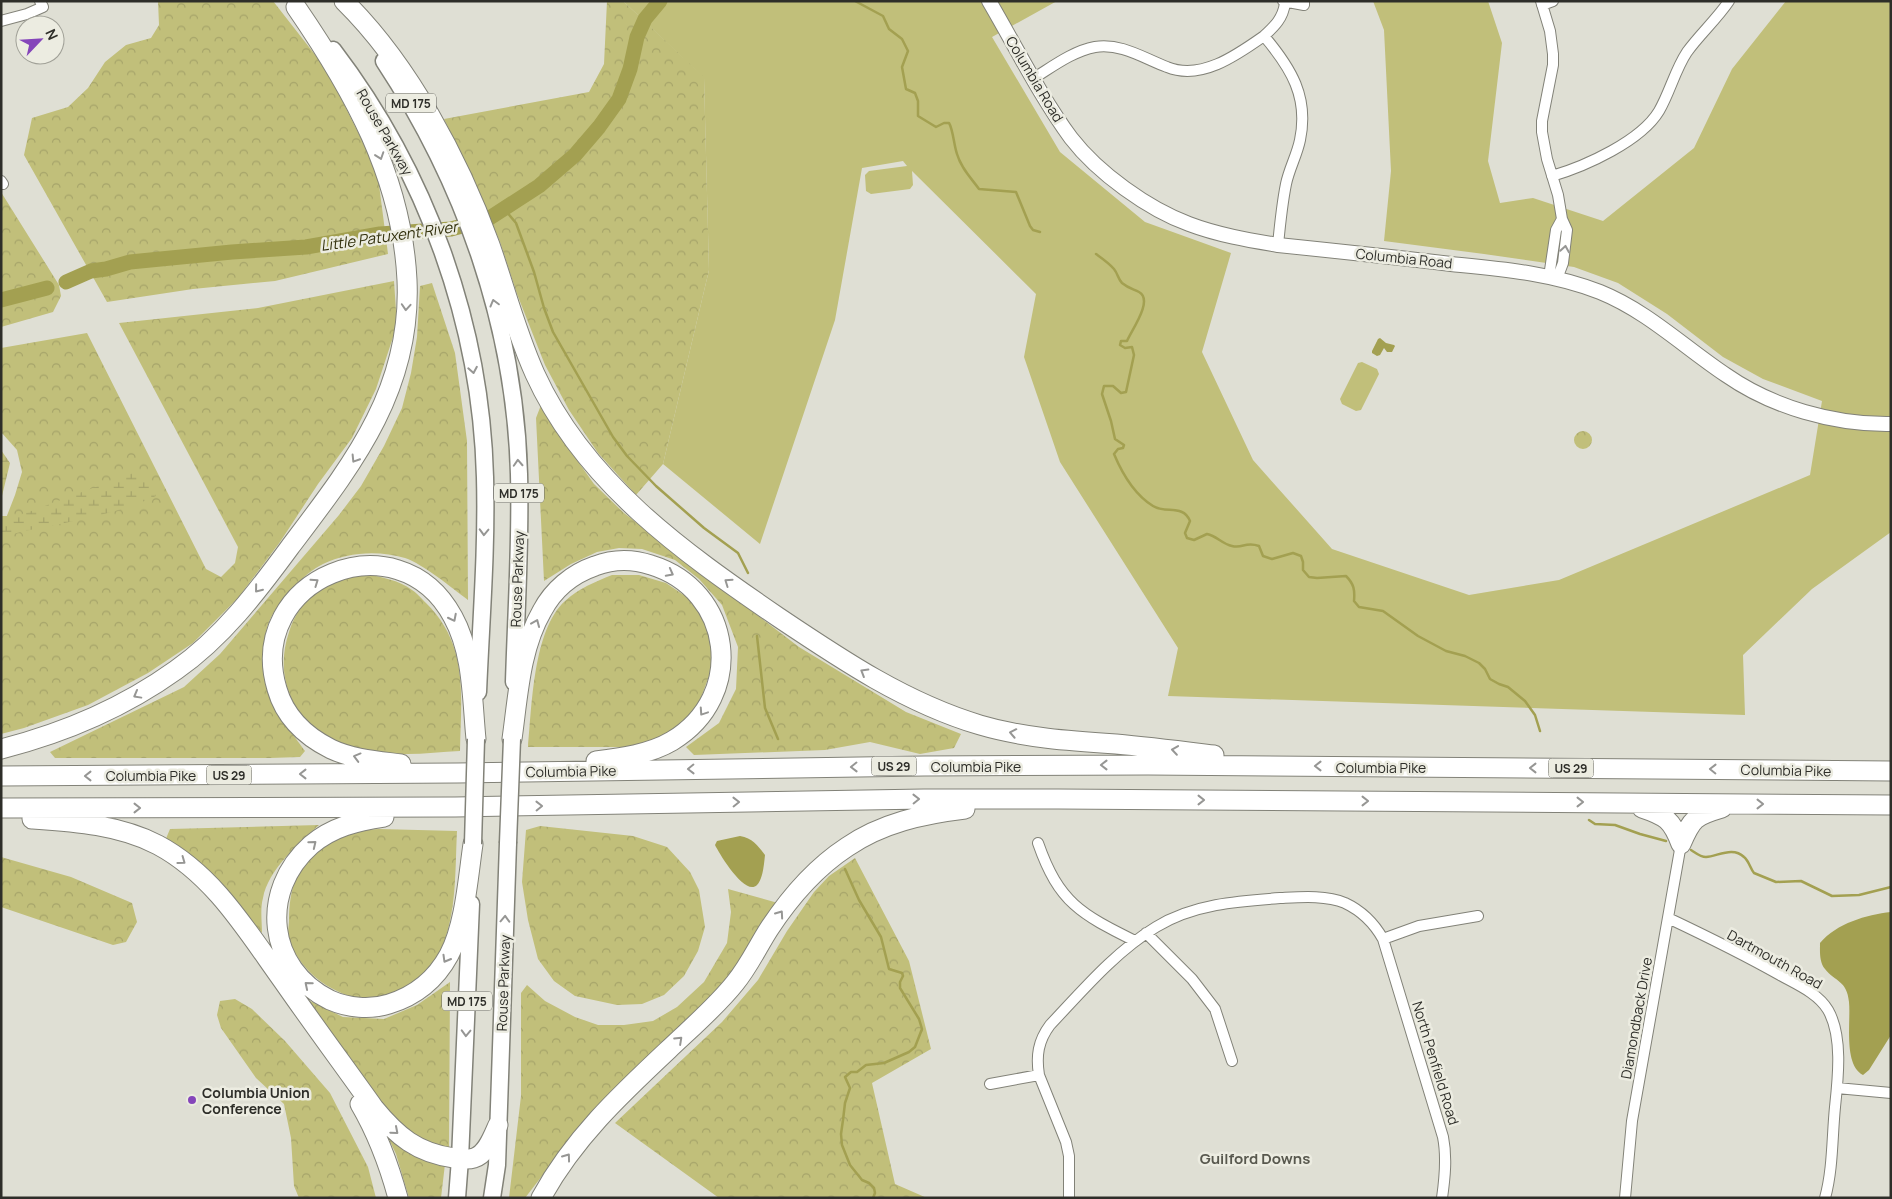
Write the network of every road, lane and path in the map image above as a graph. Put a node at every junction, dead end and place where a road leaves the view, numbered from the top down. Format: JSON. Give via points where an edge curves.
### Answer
{"nodes":[{"id":1,"x":40,"y":1,"type":"edge"},
{"id":2,"x":339,"y":1,"type":"edge"},
{"id":3,"x":990,"y":1,"type":"edge"},
{"id":4,"x":1304,"y":1,"type":"edge"},
{"id":5,"x":1553,"y":1,"type":"edge"},
{"id":6,"x":1729,"y":1,"type":"edge"},
{"id":7,"x":1284,"y":2,"type":"edge"},
{"id":8,"x":1542,"y":3,"type":"edge"},
{"id":9,"x":293,"y":4,"type":"edge"},
{"id":10,"x":347,"y":9,"type":"edge"},
{"id":11,"x":1,"y":21,"type":"edge"},
{"id":12,"x":1264,"y":36,"type":"junction"},
{"id":13,"x":1034,"y":78,"type":"junction"},
{"id":14,"x":1552,"y":176,"type":"junction"},
{"id":15,"x":1278,"y":245,"type":"junction"},
{"id":16,"x":485,"y":249,"type":"junction"},
{"id":17,"x":1553,"y":278,"type":"junction"},
{"id":18,"x":1891,"y":424,"type":"edge"},
{"id":19,"x":476,"y":739,"type":"junction"},
{"id":20,"x":512,"y":739,"type":"junction"},
{"id":21,"x":1,"y":749,"type":"edge"},
{"id":22,"x":1292,"y":766,"type":"junction"},
{"id":23,"x":1891,"y":771,"type":"edge"},
{"id":24,"x":456,"y":773,"type":"junction"},
{"id":25,"x":496,"y":773,"type":"junction"},
{"id":26,"x":1,"y":776,"type":"edge"},
{"id":27,"x":1058,"y":799,"type":"junction"},
{"id":28,"x":1624,"y":803,"type":"junction"},
{"id":29,"x":1736,"y":804,"type":"junction"},
{"id":30,"x":1891,"y":805,"type":"edge"},
{"id":31,"x":455,"y":807,"type":"junction"},
{"id":32,"x":1,"y":808,"type":"edge"},
{"id":33,"x":1,"y":816,"type":"edge"},
{"id":34,"x":1038,"y":843,"type":"dead end"},
{"id":35,"x":473,"y":844,"type":"junction"},
{"id":36,"x":1681,"y":844,"type":"junction"},
{"id":37,"x":1478,"y":916,"type":"dead end"},
{"id":38,"x":1668,"y":918,"type":"junction"},
{"id":39,"x":1146,"y":933,"type":"junction"},
{"id":40,"x":1383,"y":939,"type":"junction"},
{"id":41,"x":1135,"y":941,"type":"junction"},
{"id":42,"x":323,"y":1037,"type":"junction"},
{"id":43,"x":1232,"y":1061,"type":"dead end"},
{"id":44,"x":1039,"y":1075,"type":"junction"},
{"id":45,"x":990,"y":1084,"type":"dead end"},
{"id":46,"x":1837,"y":1088,"type":"junction"},
{"id":47,"x":1891,"y":1093,"type":"edge"},
{"id":48,"x":498,"y":1125,"type":"junction"},
{"id":49,"x":460,"y":1159,"type":"junction"},
{"id":50,"x":398,"y":1198,"type":"edge"},
{"id":51,"x":457,"y":1198,"type":"edge"},
{"id":52,"x":492,"y":1198,"type":"edge"},
{"id":53,"x":540,"y":1198,"type":"edge"},
{"id":54,"x":1069,"y":1198,"type":"edge"},
{"id":55,"x":1442,"y":1198,"type":"edge"},
{"id":56,"x":1625,"y":1198,"type":"edge"},
{"id":57,"x":1825,"y":1198,"type":"edge"}],
"edges":[{"from":1,"to":11,"type":"street","via":[[43,7]]},
{"from":2,"to":10,"type":"main road"},
{"from":3,"to":13,"type":"main road","name":"Columbia Road"},
{"from":4,"to":7,"type":"street","via":[[1304,5]]},
{"from":5,"to":8,"type":"street"},
{"from":6,"to":14,"type":"street","via":[[1686,53],[1659,111],[1642,130],[1582,166]]},
{"from":7,"to":12,"type":"street","via":[[1280,21]]},
{"from":8,"to":14,"type":"street","via":[[1553,54],[1542,121]]},
{"from":9,"to":19,"type":"main road","name":"Rouse Parkway","number":"MD 175","one_way":true,"via":[[324,38],[374,107],[410,173],[444,256],[463,321],[472,359],[485,478]]},
{"from":9,"to":21,"type":"highway","one_way":true,"via":[[323,45],[363,115],[396,209],[407,281],[404,330],[384,404],[355,460],[245,605],[192,658],[146,690],[97,716]]},
{"from":10,"to":16,"type":"highway","via":[[356,13],[386,51],[440,136]]},
{"from":12,"to":13,"type":"street","via":[[1220,63],[1197,71],[1168,68],[1140,54],[1118,48],[1095,47],[1076,53]]},
{"from":12,"to":15,"type":"street","via":[[1293,76],[1300,97],[1302,120],[1300,141],[1286,183]]},
{"from":13,"to":15,"type":"main road","name":"Columbia Road","via":[[1072,139],[1100,168],[1145,203],[1213,232]]},
{"from":14,"to":17,"type":"street","via":[[1567,230],[1563,263]]},
{"from":15,"to":17,"type":"main road","name":"Columbia Road","via":[[1476,266]]},
{"from":20,"to":16,"type":"main road","name":"Rouse Parkway","number":"MD 175","one_way":true,"via":[[519,528],[517,434]]},
{"from":22,"to":16,"type":"highway","one_way":true,"via":[[1159,748],[1032,736],[983,726],[933,709],[896,691],[820,645],[663,533],[597,469],[560,419],[535,375]]},
{"from":17,"to":18,"type":"main road","name":"Columbia Road","via":[[1589,288],[1623,303],[1727,376],[1795,409],[1823,416]]},
{"from":24,"to":19,"type":"highway","one_way":true,"via":[[350,755],[333,750],[304,732],[286,711],[274,678],[274,640],[290,606],[315,582],[336,571],[358,565],[394,568],[426,583],[445,603],[460,635],[470,674]]},
{"from":19,"to":35,"type":"main road","name":"Rouse Parkway","number":"MD 175","bridge":true},
{"from":20,"to":25,"type":"highway","one_way":true,"via":[[528,646],[541,612],[566,582],[589,568],[633,561],[672,574],[700,596],[718,632],[721,661],[716,689],[693,726],[670,742],[640,753],[609,760]]},
{"from":48,"to":20,"type":"main road","name":"Rouse Parkway","number":"MD 175","one_way":true,"bridge":true},
{"from":23,"to":22,"type":"highway","name":"Columbia Pike","number":"US 29","one_way":true},
{"from":22,"to":25,"type":"highway","name":"Columbia Pike","number":"US 29","one_way":true,"via":[[924,766]]},
{"from":24,"to":25,"type":"highway","name":"Columbia Pike","number":"US 29"},
{"from":24,"to":26,"type":"highway","name":"Columbia Pike","number":"US 29","one_way":true},
{"from":27,"to":28,"type":"highway","one_way":true},
{"from":31,"to":27,"type":"highway","one_way":true},
{"from":53,"to":27,"type":"highway","one_way":true,"via":[[582,1136],[626,1089],[720,1000],[736,982],[792,897],[832,858],[848,846],[910,818]]},
{"from":28,"to":29,"type":"highway"},
{"from":28,"to":36,"type":"highway","via":[[1666,817]]},
{"from":29,"to":30,"type":"highway","one_way":true},
{"from":29,"to":36,"type":"highway","via":[[1694,819]]},
{"from":32,"to":31,"type":"highway","one_way":true},
{"from":35,"to":31,"type":"highway","one_way":true,"via":[[457,937],[441,968],[421,989],[384,1006],[350,1007],[321,995],[304,983],[292,968],[279,940],[276,910],[284,881],[300,856],[325,835],[358,821]]},
{"from":33,"to":42,"type":"highway","one_way":true,"via":[[106,827],[136,835],[181,859],[202,876],[227,904]]},
{"from":34,"to":41,"type":"street","via":[[1056,882],[1077,908]]},
{"from":35,"to":49,"type":"main road","name":"Rouse Parkway","number":"MD 175","one_way":true},
{"from":36,"to":38,"type":"street","name":"Diamondback Drive"},
{"from":37,"to":40,"type":"street","via":[[1419,926]]},
{"from":38,"to":46,"type":"street","name":"Dartmouth Road","via":[[1749,958],[1821,1001],[1835,1029]]},
{"from":38,"to":56,"type":"street","name":"Diamondback Drive","via":[[1632,1121]]},
{"from":39,"to":40,"type":"street","name":"North Penfield Road","via":[[1174,918],[1216,905],[1242,900],[1319,898],[1352,907],[1370,920]]},
{"from":39,"to":41,"type":"street","name":"North Penfield Road"},
{"from":39,"to":43,"type":"street","via":[[1192,979],[1215,1009]]},
{"from":40,"to":55,"type":"street","name":"North Penfield Road","via":[[1446,1150]]},
{"from":41,"to":44,"type":"street","name":"North Penfield Road","via":[[1043,1033],[1037,1055]]},
{"from":42,"to":49,"type":"highway","one_way":true,"via":[[389,1126],[424,1150]]},
{"from":42,"to":50,"type":"highway","via":[[371,1123]]},
{"from":44,"to":45,"type":"street"},
{"from":44,"to":54,"type":"street","name":"North Penfield Road","via":[[1066,1142]]},
{"from":46,"to":47,"type":"street"},
{"from":46,"to":57,"type":"street","name":"Dartmouth Road"},
{"from":48,"to":49,"type":"highway","via":[[484,1151],[474,1158]]},
{"from":48,"to":52,"type":"main road","name":"Rouse Parkway","number":"MD 175"},
{"from":49,"to":51,"type":"main road","name":"Rouse Parkway","number":"MD 175"}]}
